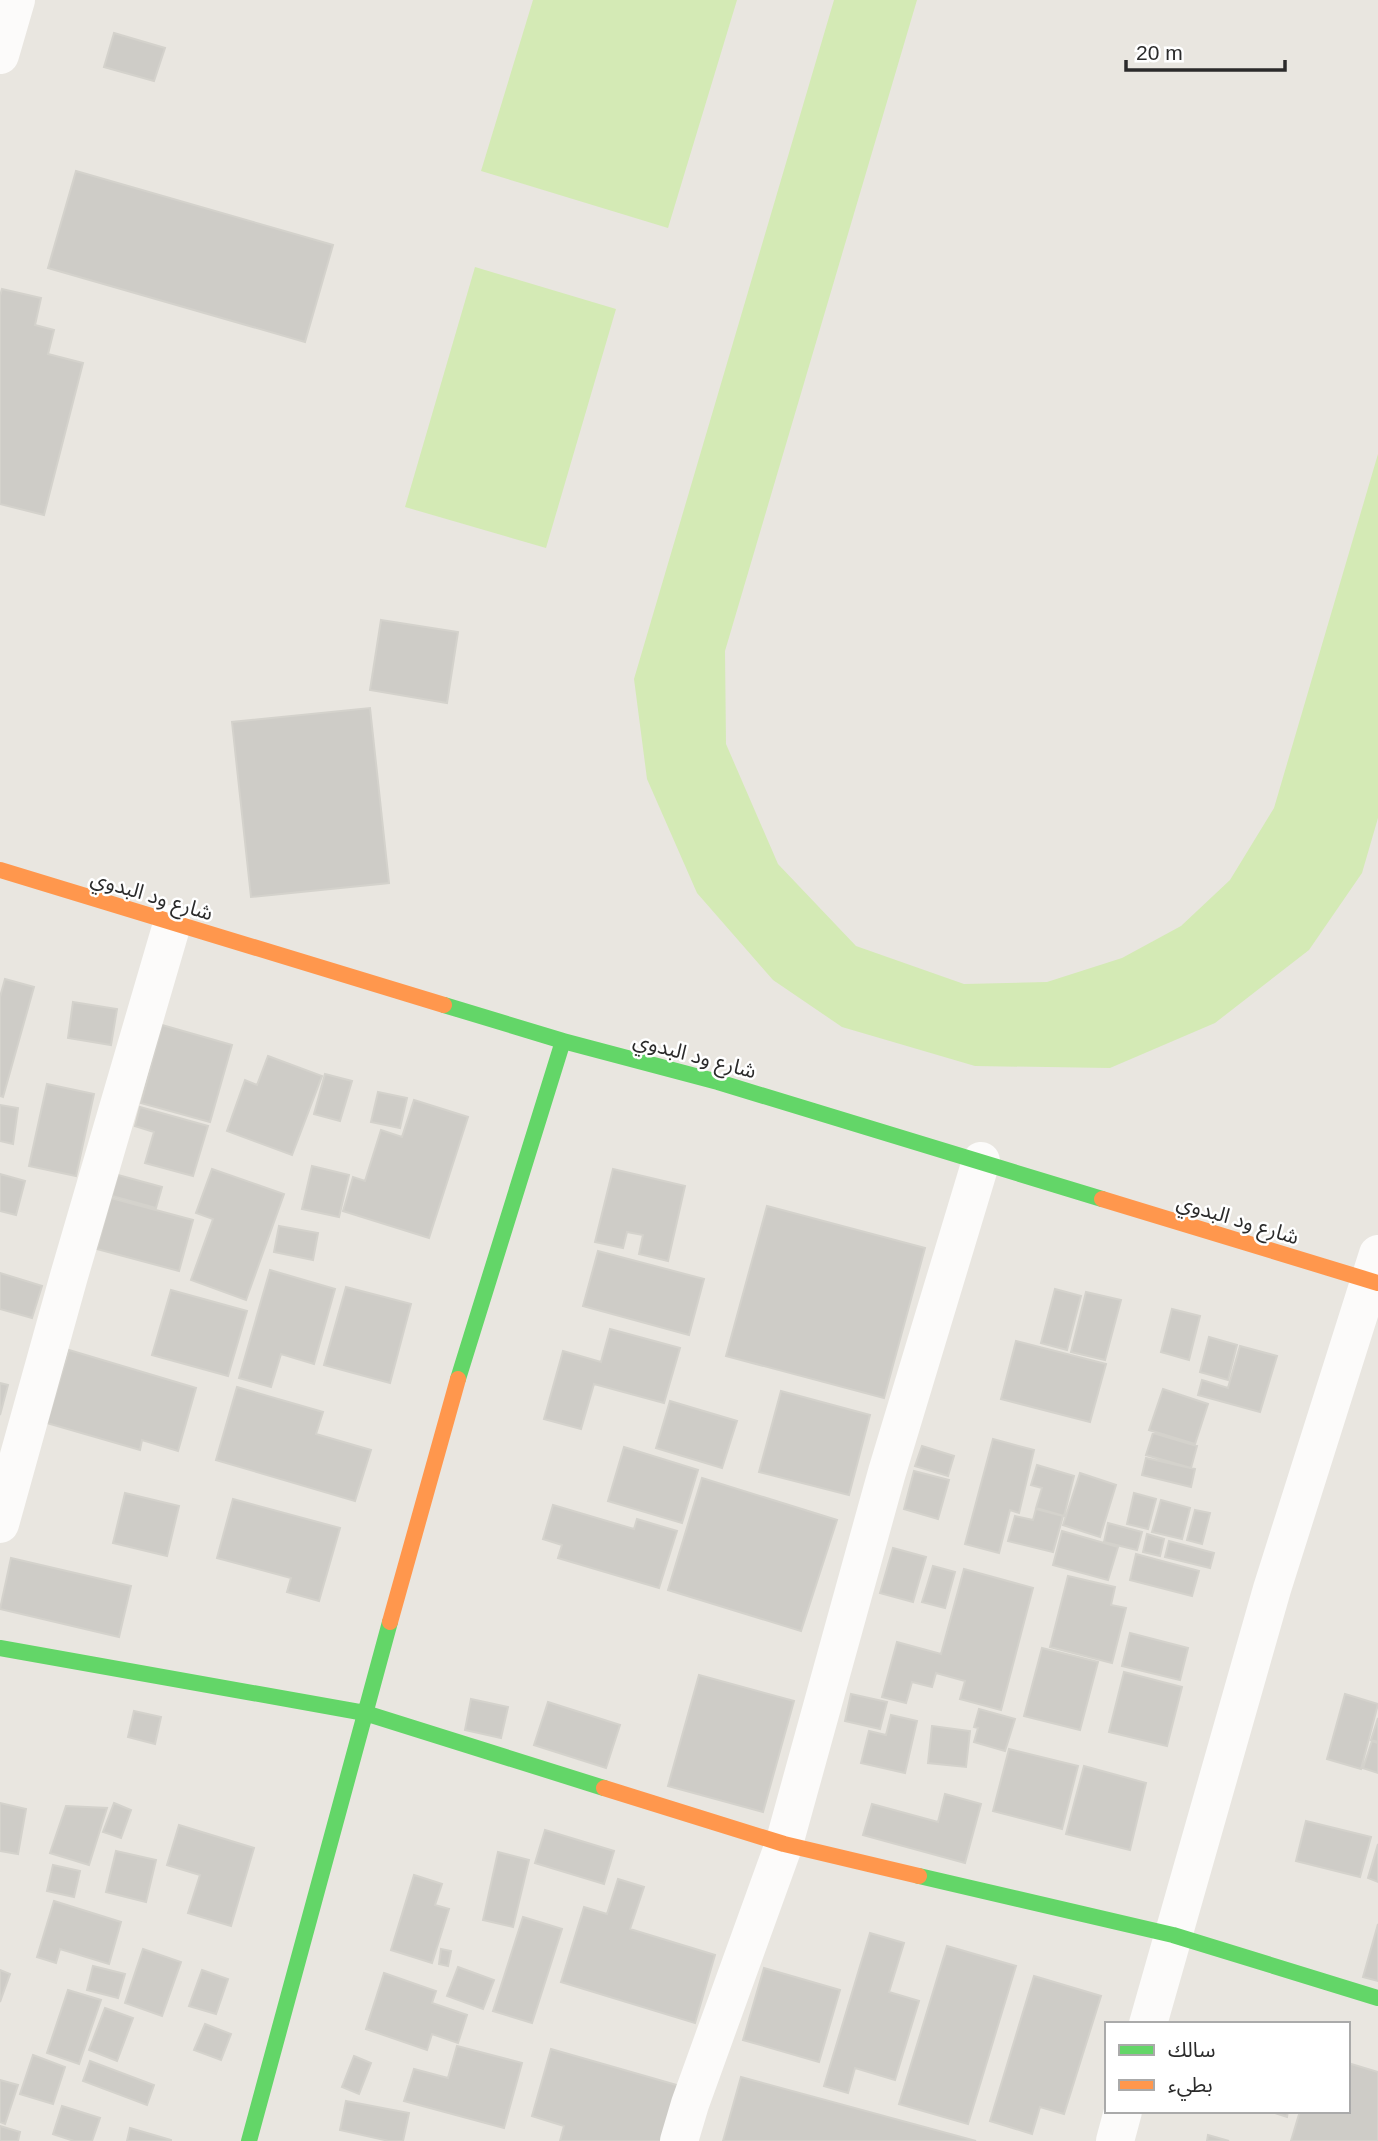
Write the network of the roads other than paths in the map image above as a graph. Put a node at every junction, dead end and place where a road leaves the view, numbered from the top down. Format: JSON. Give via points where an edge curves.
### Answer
{"nodes":[{"id":1,"x":16,"y":0,"type":"edge"},
{"id":2,"x":0,"y":54,"type":"edge"},
{"id":3,"x":0,"y":870,"type":"edge"},
{"id":4,"x":172,"y":924,"type":"junction"},
{"id":5,"x":563,"y":1041,"type":"junction"},
{"id":6,"x":981,"y":1161,"type":"junction"},
{"id":7,"x":1375,"y":1273,"type":"edge"},
{"id":8,"x":0,"y":1524,"type":"edge"},
{"id":9,"x":0,"y":1648,"type":"edge"},
{"id":10,"x":365,"y":1713,"type":"junction"},
{"id":11,"x":783,"y":1844,"type":"junction"},
{"id":12,"x":1173,"y":1935,"type":"junction"},
{"id":13,"x":1378,"y":1997,"type":"edge"},
{"id":14,"x":1149,"y":2022,"type":"edge"},
{"id":15,"x":1122,"y":2113,"type":"edge"},
{"id":16,"x":249,"y":2141,"type":"edge"},
{"id":17,"x":680,"y":2141,"type":"edge"},
{"id":18,"x":1115,"y":2141,"type":"edge"}],
"edges":[{"from":1,"to":2,"type":"street"},
{"from":3,"to":4,"type":"street","name":"شارع ود البدوي"},
{"from":4,"to":5,"type":"street","name":"شارع ود البدوي"},
{"from":4,"to":8,"type":"street"},
{"from":5,"to":6,"type":"street","name":"شارع ود البدوي"},
{"from":5,"to":10,"type":"street","via":[[457,1386]]},
{"from":6,"to":7,"type":"street","name":"شارع ود البدوي"},
{"from":6,"to":11,"type":"street","via":[[887,1472]]},
{"from":7,"to":12,"type":"street","via":[[1272,1589]]},
{"from":9,"to":10,"type":"street"},
{"from":10,"to":11,"type":"street"},
{"from":10,"to":16,"type":"street"},
{"from":11,"to":12,"type":"street"},
{"from":11,"to":17,"type":"street"},
{"from":12,"to":13,"type":"street"},
{"from":12,"to":14,"type":"street"},
{"from":15,"to":18,"type":"street"}]}
